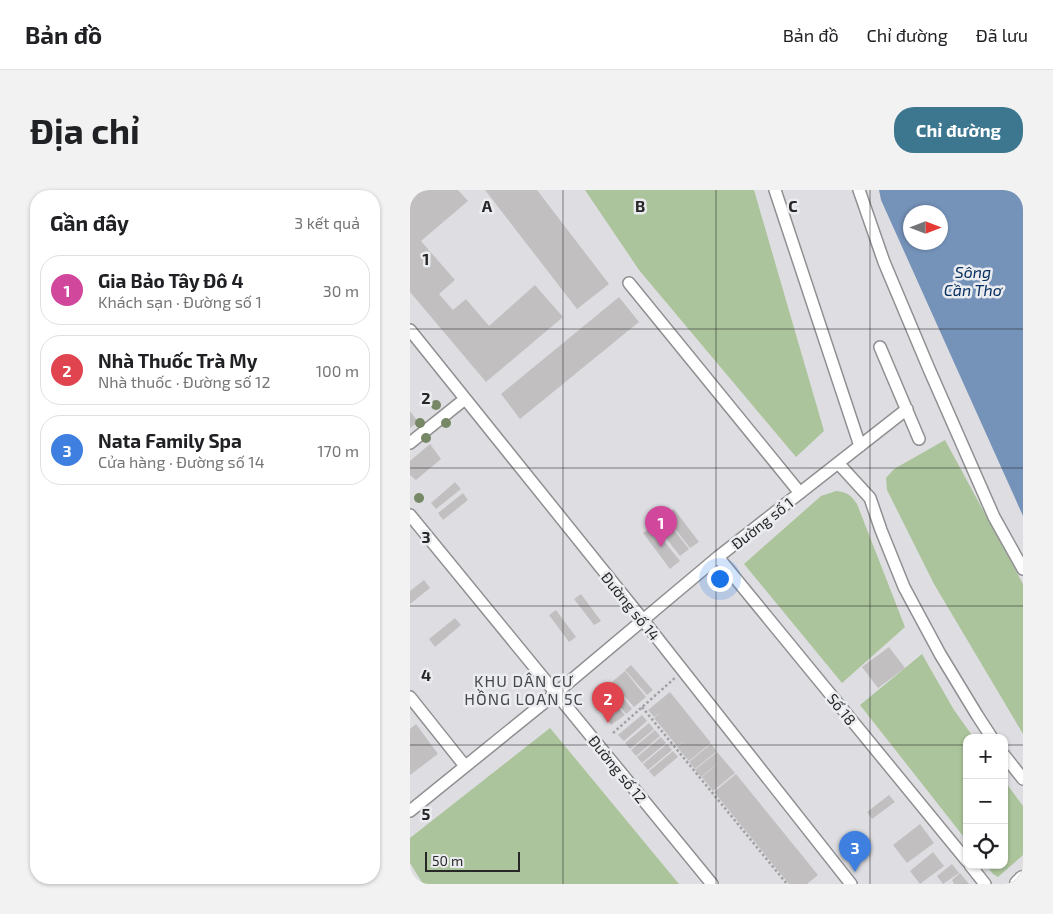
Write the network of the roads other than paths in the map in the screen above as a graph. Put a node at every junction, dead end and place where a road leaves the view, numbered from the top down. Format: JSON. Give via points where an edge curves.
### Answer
{"nodes":[{"id":1,"x":775,"y":190,"type":"edge"},
{"id":2,"x":859,"y":190,"type":"edge"},
{"id":3,"x":629,"y":283,"type":"dead end"},
{"id":4,"x":410,"y":330,"type":"edge"},
{"id":5,"x":880,"y":347,"type":"dead end"},
{"id":6,"x":465,"y":399,"type":"junction"},
{"id":7,"x":907,"y":409,"type":"junction"},
{"id":8,"x":919,"y":439,"type":"dead end"},
{"id":9,"x":410,"y":443,"type":"edge"},
{"id":10,"x":860,"y":446,"type":"junction"},
{"id":11,"x":838,"y":463,"type":"junction"},
{"id":12,"x":800,"y":493,"type":"junction"},
{"id":13,"x":410,"y":515,"type":"edge"},
{"id":14,"x":718,"y":557,"type":"junction"},
{"id":15,"x":1023,"y":569,"type":"edge"},
{"id":16,"x":643,"y":620,"type":"junction"},
{"id":17,"x":556,"y":693,"type":"junction"},
{"id":18,"x":410,"y":697,"type":"edge"},
{"id":19,"x":989,"y":734,"type":"edge"},
{"id":20,"x":1008,"y":760,"type":"edge"},
{"id":21,"x":465,"y":766,"type":"junction"},
{"id":22,"x":1023,"y":779,"type":"edge"},
{"id":23,"x":410,"y":811,"type":"edge"},
{"id":24,"x":963,"y":857,"type":"edge"},
{"id":25,"x":973,"y":869,"type":"edge"},
{"id":26,"x":1023,"y":879,"type":"edge"},
{"id":27,"x":712,"y":884,"type":"edge"},
{"id":28,"x":851,"y":884,"type":"edge"},
{"id":29,"x":985,"y":884,"type":"edge"},
{"id":30,"x":1018,"y":884,"type":"edge"}],
"edges":[{"from":1,"to":10,"type":"street"},
{"from":2,"to":15,"type":"street","via":[[884,262],[933,377],[994,517]]},
{"from":3,"to":12,"type":"street"},
{"from":4,"to":6,"type":"street","name":"Đường số 14"},
{"from":5,"to":7,"type":"street"},
{"from":6,"to":9,"type":"street"},
{"from":6,"to":16,"type":"street","name":"Đường số 14"},
{"from":7,"to":8,"type":"street"},
{"from":7,"to":10,"type":"street","name":"Đường số 1"},
{"from":10,"to":11,"type":"street","name":"Đường số 1"},
{"from":11,"to":12,"type":"street","name":"Đường số 1"},
{"from":11,"to":19,"type":"street","via":[[870,498],[904,587],[940,654]]},
{"from":12,"to":14,"type":"street","name":"Đường số 1"},
{"from":13,"to":17,"type":"street","name":"Đường số 12"},
{"from":14,"to":16,"type":"street","name":"Đường số 1"},
{"from":14,"to":24,"type":"street","name":"Số 18"},
{"from":16,"to":17,"type":"street","name":"Đường số 1"},
{"from":16,"to":28,"type":"street","name":"Đường số 14"},
{"from":17,"to":21,"type":"street","name":"Đường số 1"},
{"from":17,"to":27,"type":"street","name":"Đường số 12"},
{"from":18,"to":21,"type":"street"},
{"from":20,"to":22,"type":"street"},
{"from":21,"to":23,"type":"street","name":"Đường số 1"},
{"from":25,"to":29,"type":"street"},
{"from":26,"to":30,"type":"main road"}]}
